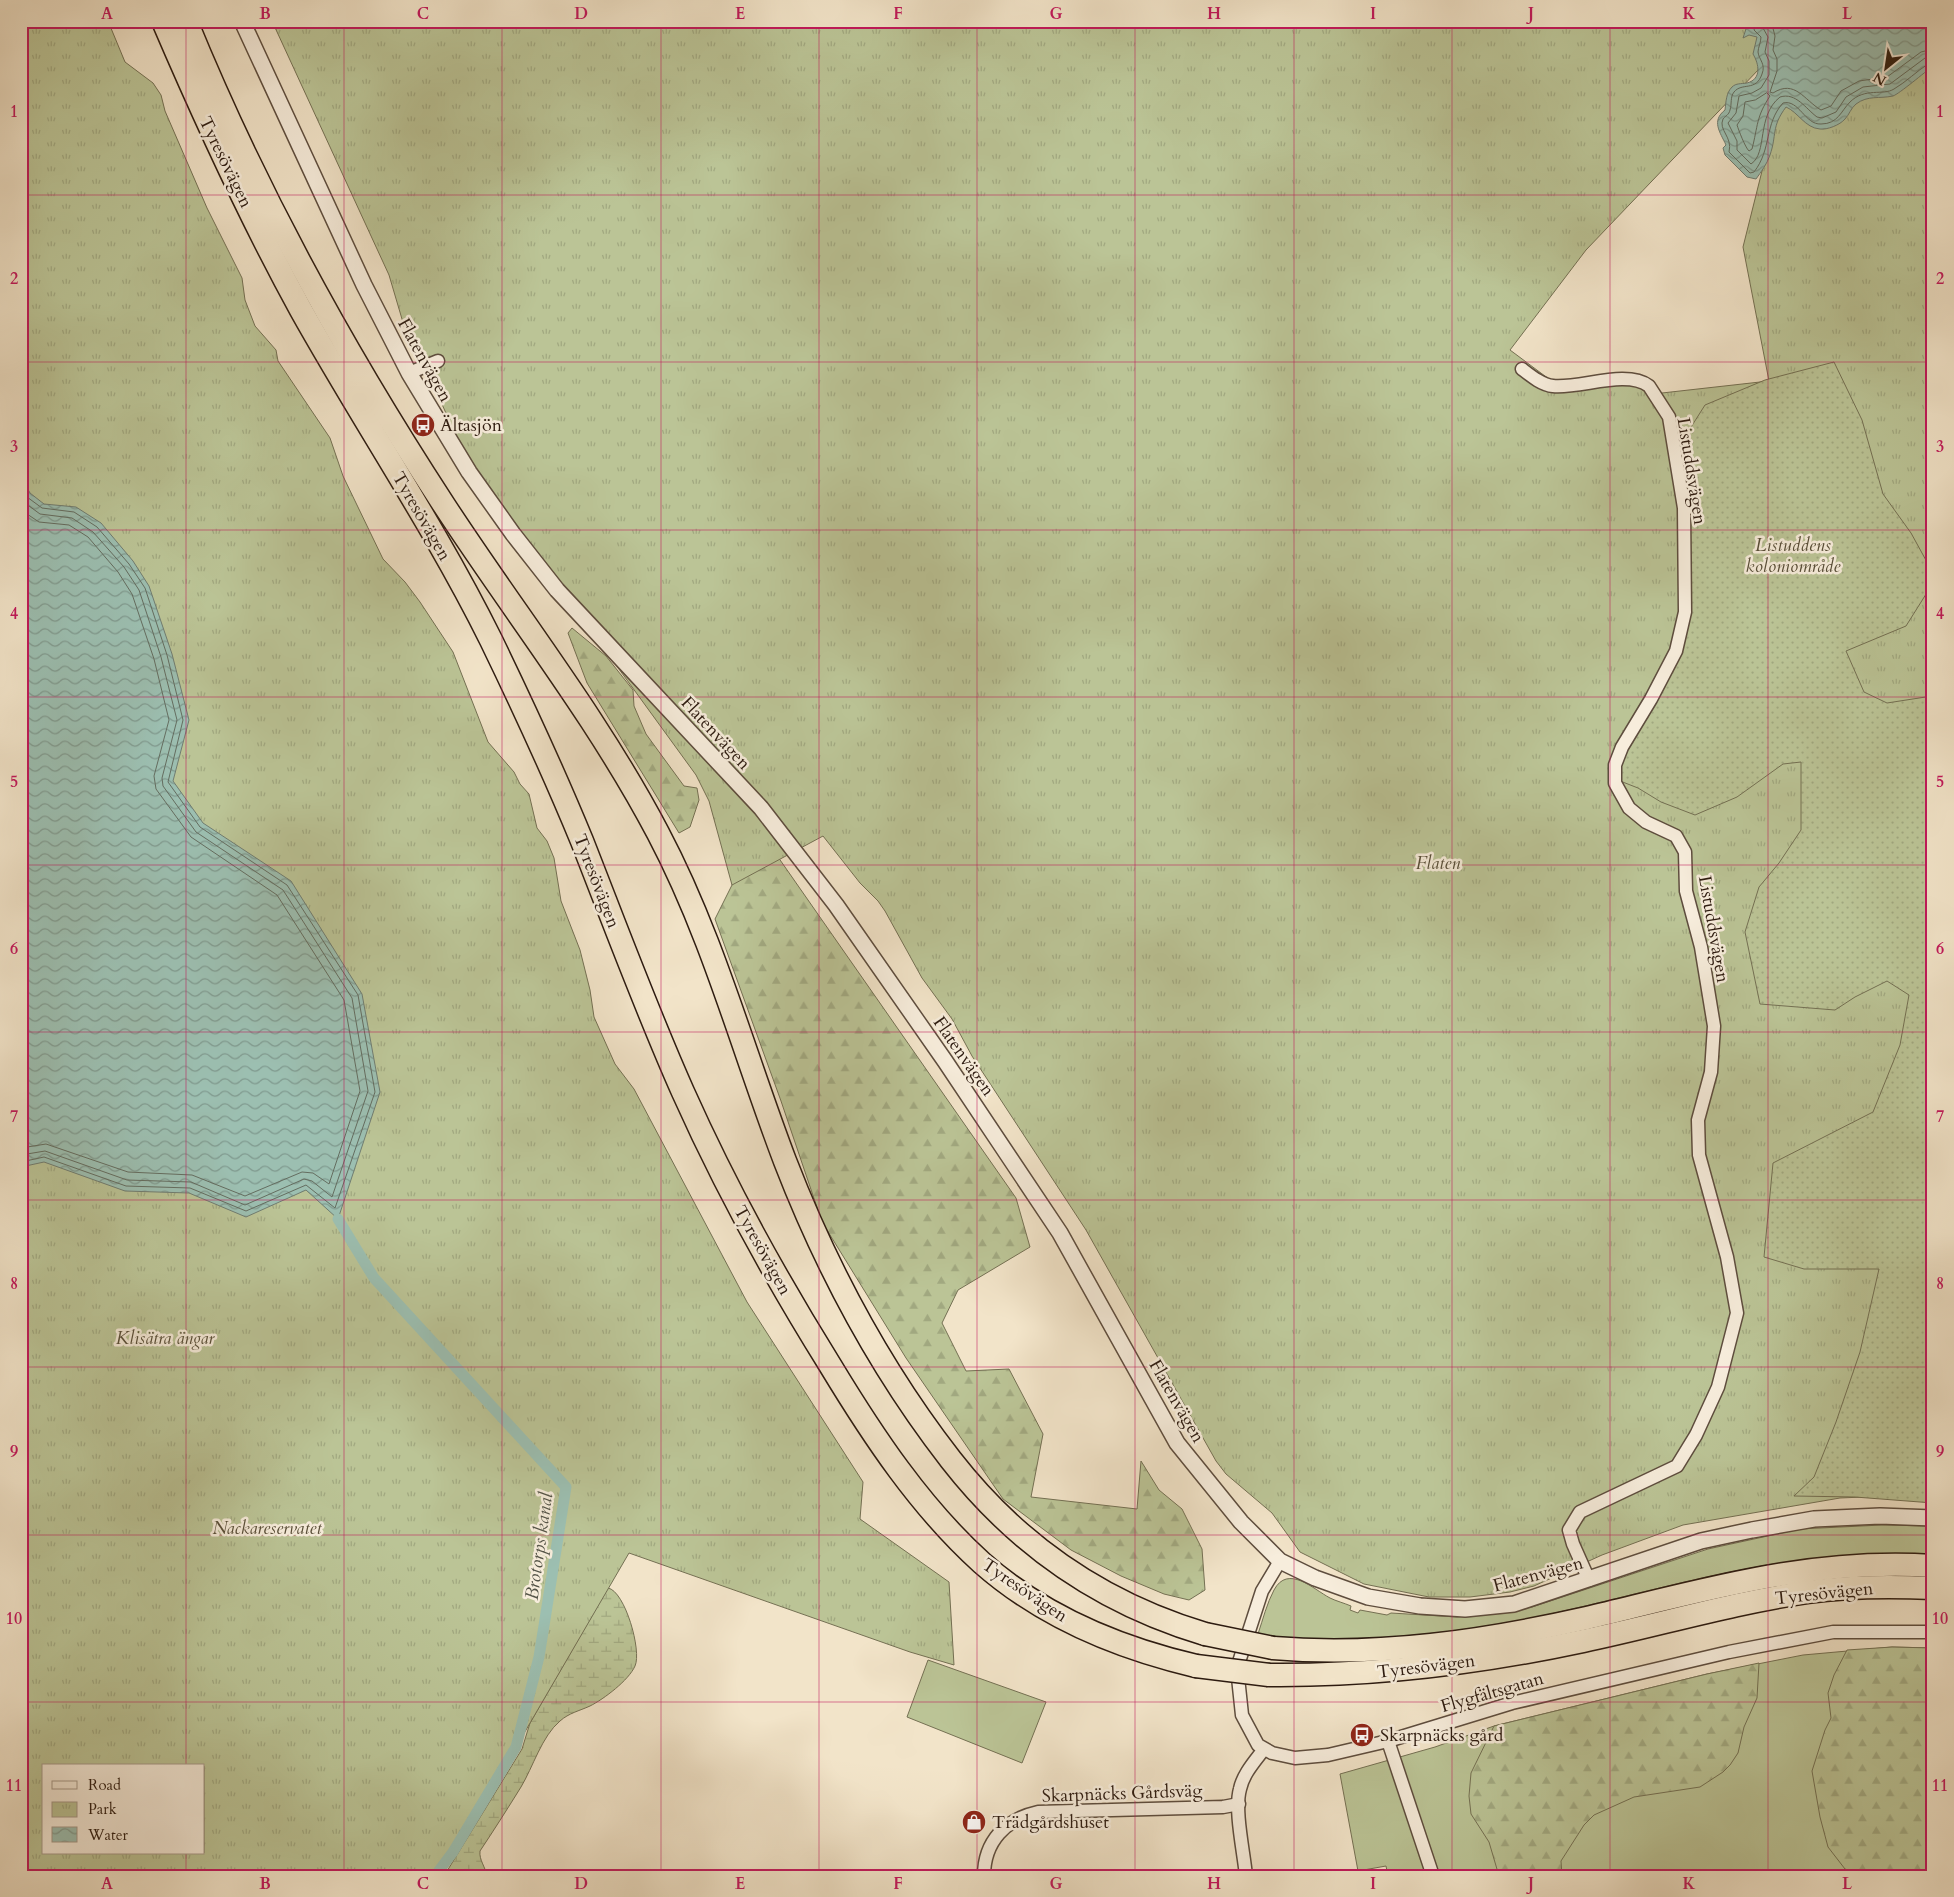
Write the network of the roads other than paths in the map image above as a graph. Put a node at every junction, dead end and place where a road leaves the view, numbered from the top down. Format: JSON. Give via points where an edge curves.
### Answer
{"nodes":[{"id":1,"x":163,"y":21,"type":"edge"},
{"id":2,"x":186,"y":21,"type":"edge"},
{"id":3,"x":242,"y":21,"type":"edge"},
{"id":4,"x":438,"y":361,"type":"dead end"},
{"id":5,"x":1522,"y":369,"type":"dead end"},
{"id":6,"x":409,"y":373,"type":"junction"},
{"id":7,"x":1933,"y":1518,"type":"edge"},
{"id":8,"x":1280,"y":1561,"type":"junction"},
{"id":9,"x":1933,"y":1566,"type":"edge"},
{"id":10,"x":1589,"y":1580,"type":"junction"},
{"id":11,"x":1933,"y":1588,"type":"edge"},
{"id":12,"x":1933,"y":1632,"type":"edge"},
{"id":13,"x":1388,"y":1740,"type":"junction"},
{"id":14,"x":1264,"y":1749,"type":"junction"},
{"id":15,"x":1239,"y":1804,"type":"junction"},
{"id":16,"x":984,"y":1876,"type":"edge"},
{"id":17,"x":1246,"y":1876,"type":"edge"},
{"id":18,"x":1433,"y":1876,"type":"edge"}],
"edges":[{"from":1,"to":11,"type":"highway","name":"Tyresövägen","bridge":true,"via":[[231,174],[301,310],[487,632],[552,770],[684,1095],[734,1198],[765,1256],[863,1417],[916,1492],[984,1564],[1034,1601],[1091,1632],[1136,1650],[1196,1666],[1269,1675],[1318,1676],[1424,1668],[1511,1656],[1741,1604],[1809,1592],[1875,1586]]},
{"from":2,"to":9,"type":"highway","name":"Tyresövägen","bridge":true,"via":[[256,175],[360,369],[445,507],[607,746],[658,834],[703,929],[799,1197],[833,1269],[888,1370],[953,1463],[1018,1532],[1089,1585],[1160,1619],[1205,1634],[1273,1648],[1324,1652],[1417,1647],[1507,1634],[1734,1582],[1834,1566]]},
{"from":3,"to":6,"type":"street","name":"Flatenvägen","via":[[364,285]]},
{"from":4,"to":6,"type":"street"},
{"from":5,"to":10,"type":"street","name":"Listuddsvägen","via":[[1551,386],[1611,379],[1644,382],[1669,417],[1684,508],[1685,612],[1676,651],[1622,747],[1615,765],[1615,783],[1629,808],[1646,822],[1676,836],[1684,852],[1686,891],[1701,947],[1714,1026],[1711,1072],[1698,1120],[1699,1155],[1727,1257],[1737,1313],[1718,1387],[1696,1435],[1677,1466],[1580,1512],[1569,1530]]},
{"from":6,"to":8,"type":"street","name":"Flatenvägen","via":[[469,472],[557,590],[762,808],[836,905],[1060,1233],[1177,1443],[1241,1522]]},
{"from":7,"to":10,"type":"street","name":"Flatenvägen","via":[[1814,1519],[1752,1530],[1701,1541]]},
{"from":8,"to":10,"type":"street","name":"Flatenvägen","via":[[1368,1597],[1447,1608],[1514,1604]]},
{"from":8,"to":14,"type":"street","via":[[1262,1591],[1237,1668],[1242,1715],[1258,1745]]},
{"from":12,"to":13,"type":"street","name":"Flygfältsgatan","via":[[1833,1632],[1728,1652],[1512,1703]]},
{"from":13,"to":14,"type":"street","name":"Flygfältsgatan","via":[[1328,1755],[1295,1758]]},
{"from":13,"to":18,"type":"street"},
{"from":14,"to":15,"type":"street","via":[[1245,1775],[1239,1790]]},
{"from":15,"to":16,"type":"street","name":"Skarpnäcks Gårdsväg","via":[[1038,1812],[1022,1816],[997,1835],[987,1855]]},
{"from":15,"to":17,"type":"street"}]}
